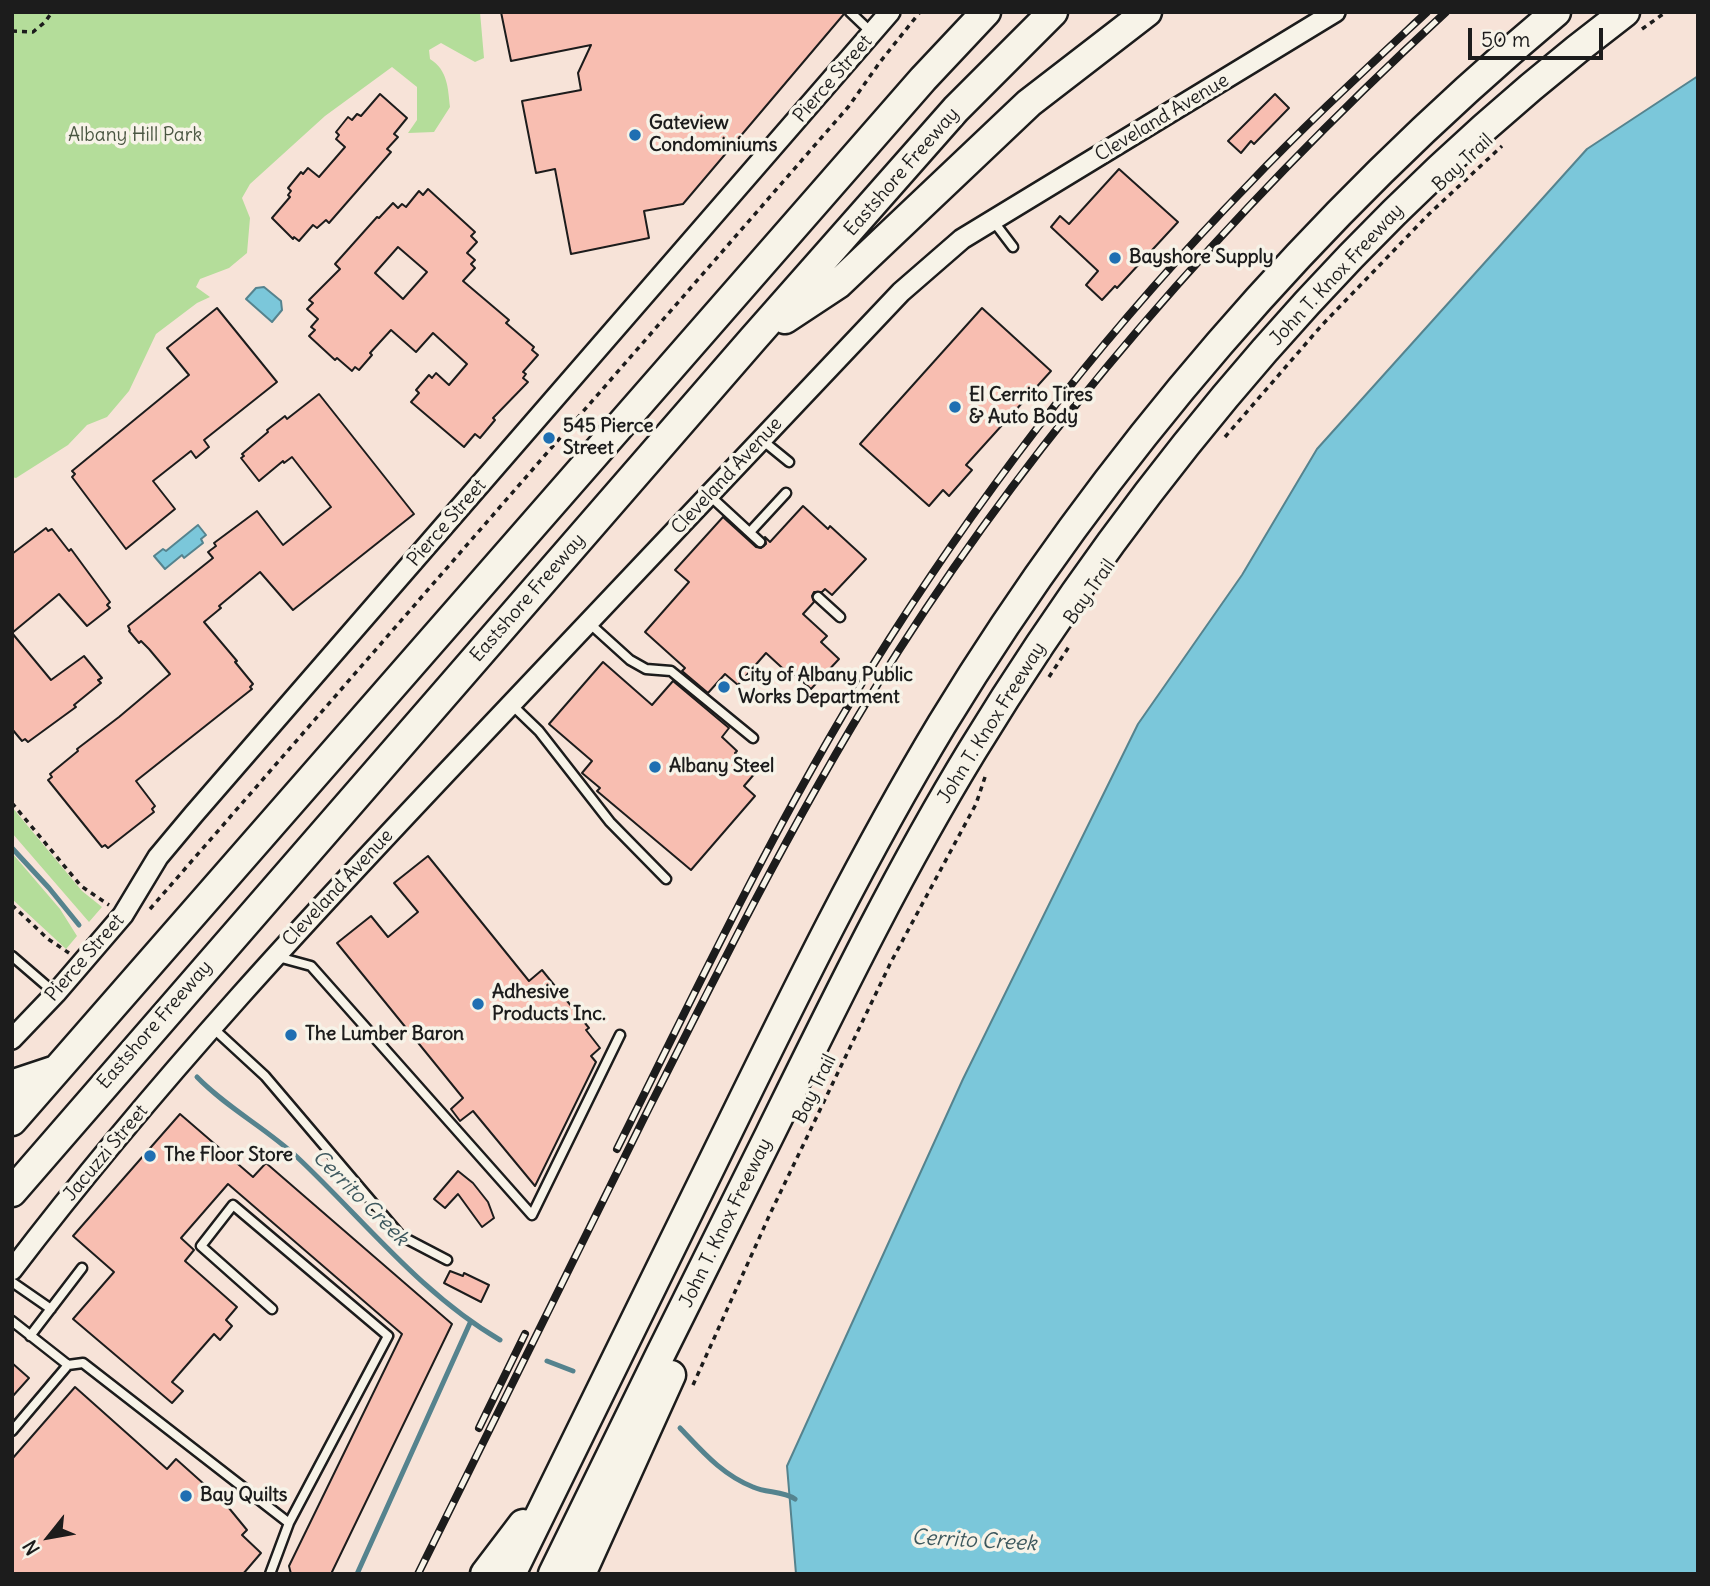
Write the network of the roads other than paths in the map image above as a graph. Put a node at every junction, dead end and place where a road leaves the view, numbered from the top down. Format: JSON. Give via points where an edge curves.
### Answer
{"nodes":[{"id":1,"x":850,"y":12,"type":"edge"},
{"id":2,"x":890,"y":12,"type":"edge"},
{"id":3,"x":986,"y":12,"type":"edge"},
{"id":4,"x":1053,"y":12,"type":"edge"},
{"id":5,"x":1147,"y":12,"type":"edge"},
{"id":6,"x":1335,"y":12,"type":"edge"},
{"id":7,"x":1548,"y":18,"type":"edge"},
{"id":8,"x":1630,"y":23,"type":"edge"},
{"id":9,"x":872,"y":33,"type":"junction"},
{"id":10,"x":992,"y":219,"type":"junction"},
{"id":11,"x":1013,"y":247,"type":"dead end"},
{"id":12,"x":753,"y":339,"type":"junction"},
{"id":13,"x":762,"y":440,"type":"junction"},
{"id":14,"x":789,"y":462,"type":"dead end"},
{"id":15,"x":786,"y":493,"type":"dead end"},
{"id":16,"x":709,"y":495,"type":"junction"},
{"id":17,"x":750,"y":532,"type":"junction"},
{"id":18,"x":760,"y":542,"type":"dead end"},
{"id":19,"x":818,"y":597,"type":"dead end"},
{"id":20,"x":840,"y":617,"type":"dead end"},
{"id":21,"x":589,"y":622,"type":"junction"},
{"id":22,"x":511,"y":704,"type":"junction"},
{"id":23,"x":753,"y":738,"type":"dead end"},
{"id":24,"x":666,"y":879,"type":"dead end"},
{"id":25,"x":12,"y":956,"type":"edge"},
{"id":26,"x":275,"y":956,"type":"junction"},
{"id":27,"x":56,"y":993,"type":"junction"},
{"id":28,"x":207,"y":1032,"type":"junction"},
{"id":29,"x":620,"y":1035,"type":"dead end"},
{"id":30,"x":12,"y":1039,"type":"edge"},
{"id":31,"x":56,"y":1070,"type":"junction"},
{"id":32,"x":12,"y":1087,"type":"edge"},
{"id":33,"x":12,"y":1121,"type":"edge"},
{"id":34,"x":12,"y":1192,"type":"edge"},
{"id":35,"x":715,"y":1246,"type":"junction"},
{"id":36,"x":447,"y":1260,"type":"dead end"},
{"id":37,"x":82,"y":1268,"type":"dead end"},
{"id":38,"x":12,"y":1270,"type":"edge"},
{"id":39,"x":12,"y":1282,"type":"edge"},
{"id":40,"x":272,"y":1309,"type":"dead end"},
{"id":41,"x":51,"y":1310,"type":"junction"},
{"id":42,"x":12,"y":1321,"type":"edge"},
{"id":43,"x":30,"y":1336,"type":"junction"},
{"id":44,"x":68,"y":1365,"type":"junction"},
{"id":45,"x":12,"y":1431,"type":"edge"},
{"id":46,"x":554,"y":1487,"type":"junction"},
{"id":47,"x":289,"y":1523,"type":"junction"},
{"id":48,"x":270,"y":1574,"type":"edge"},
{"id":49,"x":485,"y":1574,"type":"edge"},
{"id":50,"x":511,"y":1574,"type":"edge"},
{"id":51,"x":553,"y":1574,"type":"edge"},
{"id":52,"x":581,"y":1574,"type":"edge"}],
"edges":[{"from":1,"to":9,"type":"lane"},
{"from":2,"to":9,"type":"street","name":"Pierce Street"},
{"from":3,"to":31,"type":"highway"},
{"from":4,"to":12,"type":"highway","name":"Eastshore Freeway","via":[[974,90]]},
{"from":5,"to":12,"type":"highway","via":[[1029,103],[838,284]]},
{"from":6,"to":10,"type":"street","name":"Cleveland Avenue"},
{"from":7,"to":46,"type":"highway","name":"John T. Knox Freeway","via":[[1339,213],[1245,316],[1115,473],[1004,628],[916,767],[831,923]]},
{"from":8,"to":35,"type":"highway","name":"John T. Knox Freeway","via":[[1552,69],[1494,119],[1349,261],[1222,402],[1111,544],[1005,698],[911,857]]},
{"from":9,"to":27,"type":"street","name":"Pierce Street","via":[[194,814],[158,857],[123,915]]},
{"from":10,"to":11,"type":"lane"},
{"from":10,"to":13,"type":"street","name":"Cleveland Avenue","via":[[901,292]]},
{"from":12,"to":34,"type":"highway","name":"Eastshore Freeway"},
{"from":13,"to":14,"type":"lane"},
{"from":13,"to":16,"type":"street","name":"Cleveland Avenue"},
{"from":15,"to":17,"type":"lane"},
{"from":16,"to":17,"type":"lane"},
{"from":16,"to":21,"type":"street","name":"Cleveland Avenue"},
{"from":17,"to":18,"type":"lane"},
{"from":19,"to":20,"type":"lane"},
{"from":21,"to":22,"type":"street","name":"Cleveland Avenue"},
{"from":21,"to":23,"type":"lane","via":[[629,660],[646,669],[671,671]]},
{"from":22,"to":24,"type":"lane","via":[[539,731],[610,822]]},
{"from":22,"to":26,"type":"street","name":"Cleveland Avenue"},
{"from":25,"to":27,"type":"lane"},
{"from":26,"to":28,"type":"street","name":"Cleveland Avenue"},
{"from":26,"to":29,"type":"lane","via":[[311,966],[532,1215]]},
{"from":27,"to":30,"type":"street","name":"Pierce Street"},
{"from":28,"to":36,"type":"lane","via":[[265,1076],[401,1236]]},
{"from":28,"to":38,"type":"street","name":"Jacuzzi Street"},
{"from":31,"to":32,"type":"highway"},
{"from":31,"to":33,"type":"highway"},
{"from":35,"to":51,"type":"highway","name":"John T. Knox Freeway"},
{"from":35,"to":52,"type":"highway","via":[[715,1278]]},
{"from":37,"to":41,"type":"lane"},
{"from":39,"to":41,"type":"lane"},
{"from":40,"to":47,"type":"lane","via":[[201,1246],[233,1205],[388,1336]]},
{"from":41,"to":43,"type":"lane"},
{"from":42,"to":43,"type":"lane"},
{"from":43,"to":44,"type":"lane"},
{"from":44,"to":45,"type":"lane"},
{"from":44,"to":47,"type":"lane","via":[[83,1363]]},
{"from":46,"to":49,"type":"highway"},
{"from":46,"to":50,"type":"highway","name":"John T. Knox Freeway"},
{"from":47,"to":48,"type":"lane"}]}
